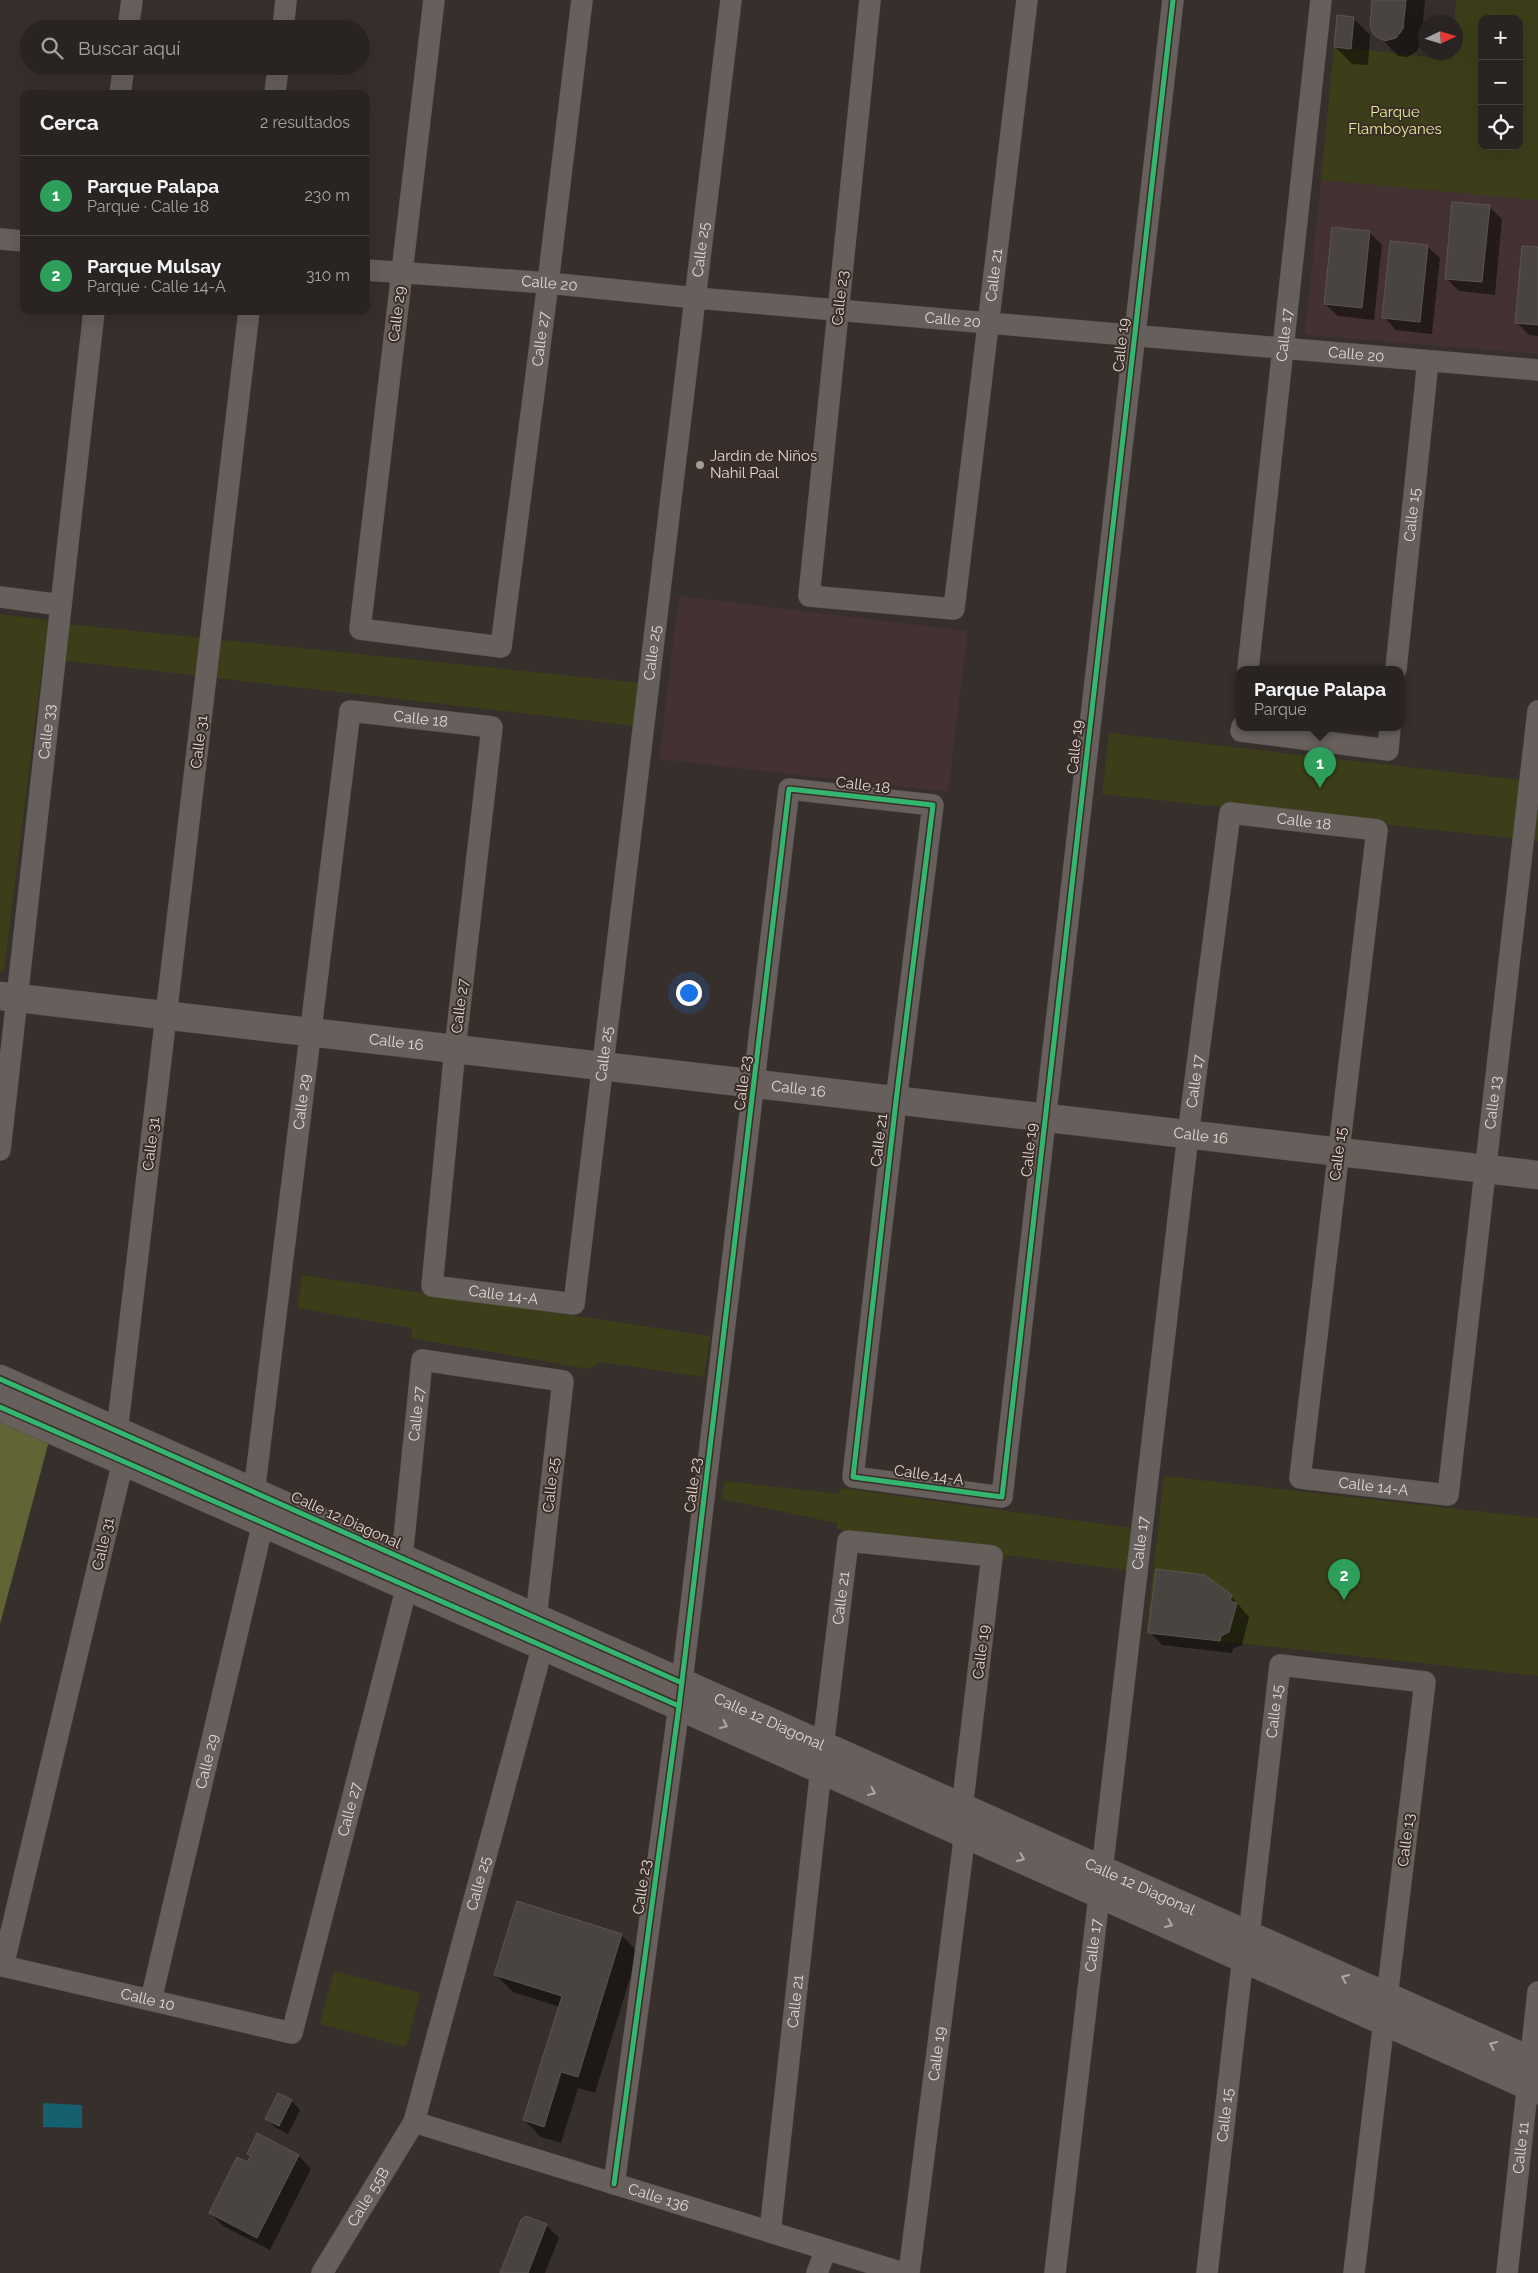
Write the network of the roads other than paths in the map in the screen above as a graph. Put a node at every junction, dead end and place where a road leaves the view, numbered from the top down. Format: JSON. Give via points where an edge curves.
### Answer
{"nodes":[{"id":1,"x":132,"y":0,"type":"edge"},
{"id":2,"x":286,"y":0,"type":"edge"},
{"id":3,"x":434,"y":0,"type":"edge"},
{"id":4,"x":582,"y":0,"type":"edge"},
{"id":5,"x":731,"y":0,"type":"edge"},
{"id":6,"x":870,"y":0,"type":"edge"},
{"id":7,"x":1027,"y":0,"type":"edge"},
{"id":8,"x":1173,"y":0,"type":"edge"},
{"id":9,"x":1321,"y":0,"type":"edge"},
{"id":10,"x":129,"y":20,"type":"edge"},
{"id":11,"x":284,"y":20,"type":"edge"},
{"id":12,"x":123,"y":75,"type":"edge"},
{"id":13,"x":277,"y":75,"type":"edge"},
{"id":14,"x":121,"y":90,"type":"edge"},
{"id":15,"x":275,"y":90,"type":"edge"},
{"id":16,"x":0,"y":239,"type":"edge"},
{"id":17,"x":20,"y":241,"type":"edge"},
{"id":18,"x":370,"y":270,"type":"edge"},
{"id":19,"x":402,"y":273,"type":"junction"},
{"id":20,"x":548,"y":283,"type":"junction"},
{"id":21,"x":696,"y":298,"type":"junction"},
{"id":22,"x":838,"y":310,"type":"junction"},
{"id":23,"x":94,"y":315,"type":"edge"},
{"id":24,"x":250,"y":315,"type":"edge"},
{"id":25,"x":989,"y":323,"type":"junction"},
{"id":26,"x":1135,"y":336,"type":"junction"},
{"id":27,"x":1283,"y":348,"type":"junction"},
{"id":28,"x":1428,"y":361,"type":"junction"},
{"id":29,"x":1538,"y":370,"type":"edge"},
{"id":30,"x":0,"y":597,"type":"edge"},
{"id":31,"x":61,"y":605,"type":"junction"},
{"id":32,"x":954,"y":609,"type":"joint"},
{"id":33,"x":501,"y":647,"type":"joint"},
{"id":34,"x":1248,"y":666,"type":"edge"},
{"id":35,"x":1396,"y":666,"type":"edge"},
{"id":36,"x":350,"y":711,"type":"joint"},
{"id":37,"x":1538,"y":711,"type":"edge"},
{"id":38,"x":492,"y":727,"type":"joint"},
{"id":39,"x":1256,"y":731,"type":"edge"},
{"id":40,"x":1390,"y":731,"type":"edge"},
{"id":41,"x":789,"y":789,"type":"joint"},
{"id":42,"x":933,"y":805,"type":"joint"},
{"id":43,"x":1230,"y":813,"type":"joint"},
{"id":44,"x":1377,"y":830,"type":"joint"},
{"id":45,"x":9,"y":997,"type":"edge"},
{"id":46,"x":166,"y":1016,"type":"junction"},
{"id":47,"x":312,"y":1032,"type":"junction"},
{"id":48,"x":455,"y":1049,"type":"junction"},
{"id":49,"x":603,"y":1066,"type":"junction"},
{"id":50,"x":756,"y":1084,"type":"junction"},
{"id":51,"x":896,"y":1101,"type":"junction"},
{"id":52,"x":1046,"y":1118,"type":"junction"},
{"id":53,"x":1188,"y":1135,"type":"junction"},
{"id":54,"x":0,"y":1150,"type":"edge"},
{"id":55,"x":1338,"y":1152,"type":"junction"},
{"id":56,"x":1486,"y":1169,"type":"junction"},
{"id":57,"x":1538,"y":1175,"type":"edge"},
{"id":58,"x":432,"y":1286,"type":"joint"},
{"id":59,"x":574,"y":1304,"type":"joint"},
{"id":60,"x":422,"y":1360,"type":"joint"},
{"id":61,"x":0,"y":1379,"type":"edge"},
{"id":62,"x":0,"y":1407,"type":"edge"},
{"id":63,"x":117,"y":1432,"type":"junction"},
{"id":64,"x":123,"y":1461,"type":"junction"},
{"id":65,"x":853,"y":1477,"type":"joint"},
{"id":66,"x":1300,"y":1478,"type":"joint"},
{"id":67,"x":254,"y":1493,"type":"junction"},
{"id":68,"x":1448,"y":1495,"type":"joint"},
{"id":69,"x":1002,"y":1497,"type":"joint"},
{"id":70,"x":263,"y":1523,"type":"junction"},
{"id":71,"x":848,"y":1541,"type":"joint"},
{"id":72,"x":402,"y":1558,"type":"junction"},
{"id":73,"x":407,"y":1586,"type":"junction"},
{"id":74,"x":536,"y":1618,"type":"junction"},
{"id":75,"x":542,"y":1646,"type":"junction"},
{"id":76,"x":1280,"y":1665,"type":"joint"},
{"id":77,"x":680,"y":1694,"type":"junction"},
{"id":78,"x":822,"y":1757,"type":"junction"},
{"id":79,"x":963,"y":1820,"type":"junction"},
{"id":80,"x":1100,"y":1881,"type":"junction"},
{"id":81,"x":1246,"y":1946,"type":"junction"},
{"id":82,"x":3,"y":1966,"type":"joint"},
{"id":83,"x":1538,"y":1992,"type":"edge"},
{"id":84,"x":151,"y":2000,"type":"junction"},
{"id":85,"x":1386,"y":2009,"type":"junction"},
{"id":86,"x":292,"y":2033,"type":"joint"},
{"id":87,"x":1533,"y":2075,"type":"edge"},
{"id":88,"x":414,"y":2122,"type":"junction"},
{"id":89,"x":614,"y":2184,"type":"junction"},
{"id":90,"x":770,"y":2232,"type":"junction"},
{"id":91,"x":826,"y":2249,"type":"junction"},
{"id":92,"x":322,"y":2273,"type":"edge"},
{"id":93,"x":817,"y":2273,"type":"edge"},
{"id":94,"x":903,"y":2273,"type":"edge"},
{"id":95,"x":909,"y":2273,"type":"edge"},
{"id":96,"x":1055,"y":2273,"type":"edge"},
{"id":97,"x":1208,"y":2273,"type":"edge"},
{"id":98,"x":1354,"y":2273,"type":"edge"},
{"id":99,"x":1506,"y":2273,"type":"edge"}],
"edges":[{"from":1,"to":10,"type":"street"},
{"from":2,"to":11,"type":"street"},
{"from":3,"to":19,"type":"street","name":"Calle 29"},
{"from":4,"to":20,"type":"street","name":"Calle 27"},
{"from":5,"to":21,"type":"street","name":"Calle 25"},
{"from":6,"to":22,"type":"street","name":"Calle 23"},
{"from":7,"to":25,"type":"street","name":"Calle 21"},
{"from":8,"to":26,"type":"street","name":"Calle 19"},
{"from":9,"to":27,"type":"street","name":"Calle 17"},
{"from":12,"to":14,"type":"street"},
{"from":13,"to":15,"type":"street"},
{"from":16,"to":17,"type":"street"},
{"from":18,"to":19,"type":"street","name":"Calle 20"},
{"from":19,"to":20,"type":"street","name":"Calle 20"},
{"from":19,"to":33,"type":"street","name":"Calle 29","via":[[360,629]]},
{"from":20,"to":21,"type":"street","name":"Calle 20"},
{"from":20,"to":33,"type":"street","name":"Calle 27"},
{"from":21,"to":22,"type":"street","name":"Calle 20"},
{"from":21,"to":49,"type":"street","name":"Calle 25"},
{"from":22,"to":25,"type":"street","name":"Calle 20"},
{"from":22,"to":32,"type":"street","name":"Calle 23","via":[[809,596]]},
{"from":23,"to":31,"type":"street","name":"Calle 33"},
{"from":24,"to":46,"type":"street","name":"Calle 31"},
{"from":25,"to":26,"type":"street","name":"Calle 20"},
{"from":25,"to":32,"type":"street","name":"Calle 21"},
{"from":26,"to":27,"type":"street","name":"Calle 20"},
{"from":26,"to":52,"type":"street","name":"Calle 19"},
{"from":27,"to":28,"type":"street","name":"Calle 20"},
{"from":27,"to":34,"type":"street","name":"Calle 17"},
{"from":28,"to":29,"type":"street","name":"Calle 20"},
{"from":28,"to":35,"type":"street","name":"Calle 15"},
{"from":30,"to":31,"type":"street"},
{"from":31,"to":45,"type":"street","name":"Calle 33"},
{"from":36,"to":38,"type":"street","name":"Calle 18"},
{"from":36,"to":47,"type":"street","name":"Calle 29"},
{"from":37,"to":56,"type":"street","name":"Calle 13"},
{"from":38,"to":48,"type":"street","name":"Calle 27"},
{"from":39,"to":40,"type":"street","via":[[1388,750]]},
{"from":41,"to":42,"type":"street","name":"Calle 18"},
{"from":41,"to":50,"type":"street","name":"Calle 23"},
{"from":42,"to":51,"type":"street","name":"Calle 21"},
{"from":43,"to":44,"type":"street","name":"Calle 18"},
{"from":43,"to":53,"type":"street","name":"Calle 17"},
{"from":44,"to":55,"type":"street","name":"Calle 15"},
{"from":45,"to":46,"type":"street","name":"Calle 16"},
{"from":45,"to":54,"type":"street","name":"Calle 33"},
{"from":46,"to":47,"type":"street","name":"Calle 16"},
{"from":46,"to":63,"type":"street","name":"Calle 31"},
{"from":47,"to":48,"type":"street","name":"Calle 16"},
{"from":47,"to":67,"type":"street","name":"Calle 29"},
{"from":48,"to":49,"type":"street","name":"Calle 16"},
{"from":48,"to":58,"type":"street","name":"Calle 27"},
{"from":49,"to":50,"type":"street","name":"Calle 16"},
{"from":49,"to":59,"type":"street","name":"Calle 25"},
{"from":50,"to":51,"type":"street","name":"Calle 16"},
{"from":50,"to":77,"type":"street","name":"Calle 23"},
{"from":51,"to":52,"type":"street","name":"Calle 16"},
{"from":51,"to":65,"type":"street","name":"Calle 21"},
{"from":52,"to":53,"type":"street","name":"Calle 16"},
{"from":52,"to":69,"type":"street","name":"Calle 19"},
{"from":53,"to":55,"type":"street","name":"Calle 16"},
{"from":53,"to":80,"type":"street","name":"Calle 17"},
{"from":55,"to":56,"type":"street","name":"Calle 16"},
{"from":55,"to":66,"type":"street","name":"Calle 15"},
{"from":56,"to":57,"type":"street","name":"Calle 16"},
{"from":56,"to":68,"type":"street","name":"Calle 13"},
{"from":58,"to":59,"type":"street","name":"Calle 14-A"},
{"from":60,"to":72,"type":"street","name":"Calle 27"},
{"from":60,"to":74,"type":"street","name":"Calle 25","via":[[563,1381]]},
{"from":61,"to":63,"type":"street","name":"Calle 12 Diagonal"},
{"from":62,"to":64,"type":"street","name":"Calle 12 Diagonal"},
{"from":63,"to":64,"type":"street","name":"Calle 31"},
{"from":63,"to":67,"type":"street","name":"Calle 12 Diagonal"},
{"from":64,"to":70,"type":"street","name":"Calle 12 Diagonal"},
{"from":64,"to":82,"type":"street","name":"Calle 31"},
{"from":65,"to":69,"type":"street","name":"Calle 14-A"},
{"from":66,"to":68,"type":"street","name":"Calle 14-A"},
{"from":67,"to":72,"type":"street","name":"Calle 12 Diagonal"},
{"from":70,"to":73,"type":"street","name":"Calle 12 Diagonal"},
{"from":70,"to":84,"type":"street","name":"Calle 29"},
{"from":71,"to":78,"type":"street","name":"Calle 21"},
{"from":71,"to":79,"type":"street","name":"Calle 19","via":[[992,1556]]},
{"from":72,"to":74,"type":"street","name":"Calle 12 Diagonal"},
{"from":73,"to":75,"type":"street","name":"Calle 12 Diagonal"},
{"from":73,"to":86,"type":"street","name":"Calle 27"},
{"from":74,"to":77,"type":"street","name":"Calle 12 Diagonal"},
{"from":75,"to":77,"type":"street","name":"Calle 12 Diagonal"},
{"from":75,"to":88,"type":"street","name":"Calle 25"},
{"from":76,"to":81,"type":"street","name":"Calle 15"},
{"from":76,"to":85,"type":"street","name":"Calle 13","via":[[1425,1682]]},
{"from":77,"to":78,"type":"street","name":"Calle 12 Diagonal"},
{"from":77,"to":89,"type":"street","name":"Calle 23"},
{"from":78,"to":79,"type":"street","name":"Calle 12 Diagonal"},
{"from":78,"to":90,"type":"street","name":"Calle 21"},
{"from":79,"to":80,"type":"street","name":"Calle 12 Diagonal"},
{"from":79,"to":95,"type":"street","name":"Calle 19"},
{"from":80,"to":81,"type":"street","name":"Calle 12 Diagonal"},
{"from":80,"to":96,"type":"street","name":"Calle 17"},
{"from":81,"to":85,"type":"street","name":"Calle 12 Diagonal"},
{"from":81,"to":97,"type":"street","name":"Calle 15"},
{"from":82,"to":84,"type":"street","name":"Calle 10"},
{"from":83,"to":87,"type":"street","name":"Calle 11"},
{"from":84,"to":86,"type":"street","name":"Calle 10"},
{"from":85,"to":87,"type":"street","name":"Calle 12 Diagonal"},
{"from":85,"to":98,"type":"street","name":"Calle 13"},
{"from":87,"to":99,"type":"street","name":"Calle 11"},
{"from":88,"to":89,"type":"street","name":"Calle 136"},
{"from":88,"to":92,"type":"street","name":"Calle 55B"},
{"from":89,"to":90,"type":"street","name":"Calle 136"},
{"from":90,"to":91,"type":"street","name":"Calle 136"},
{"from":91,"to":93,"type":"street"},
{"from":91,"to":94,"type":"street","name":"Calle 136"}]}
